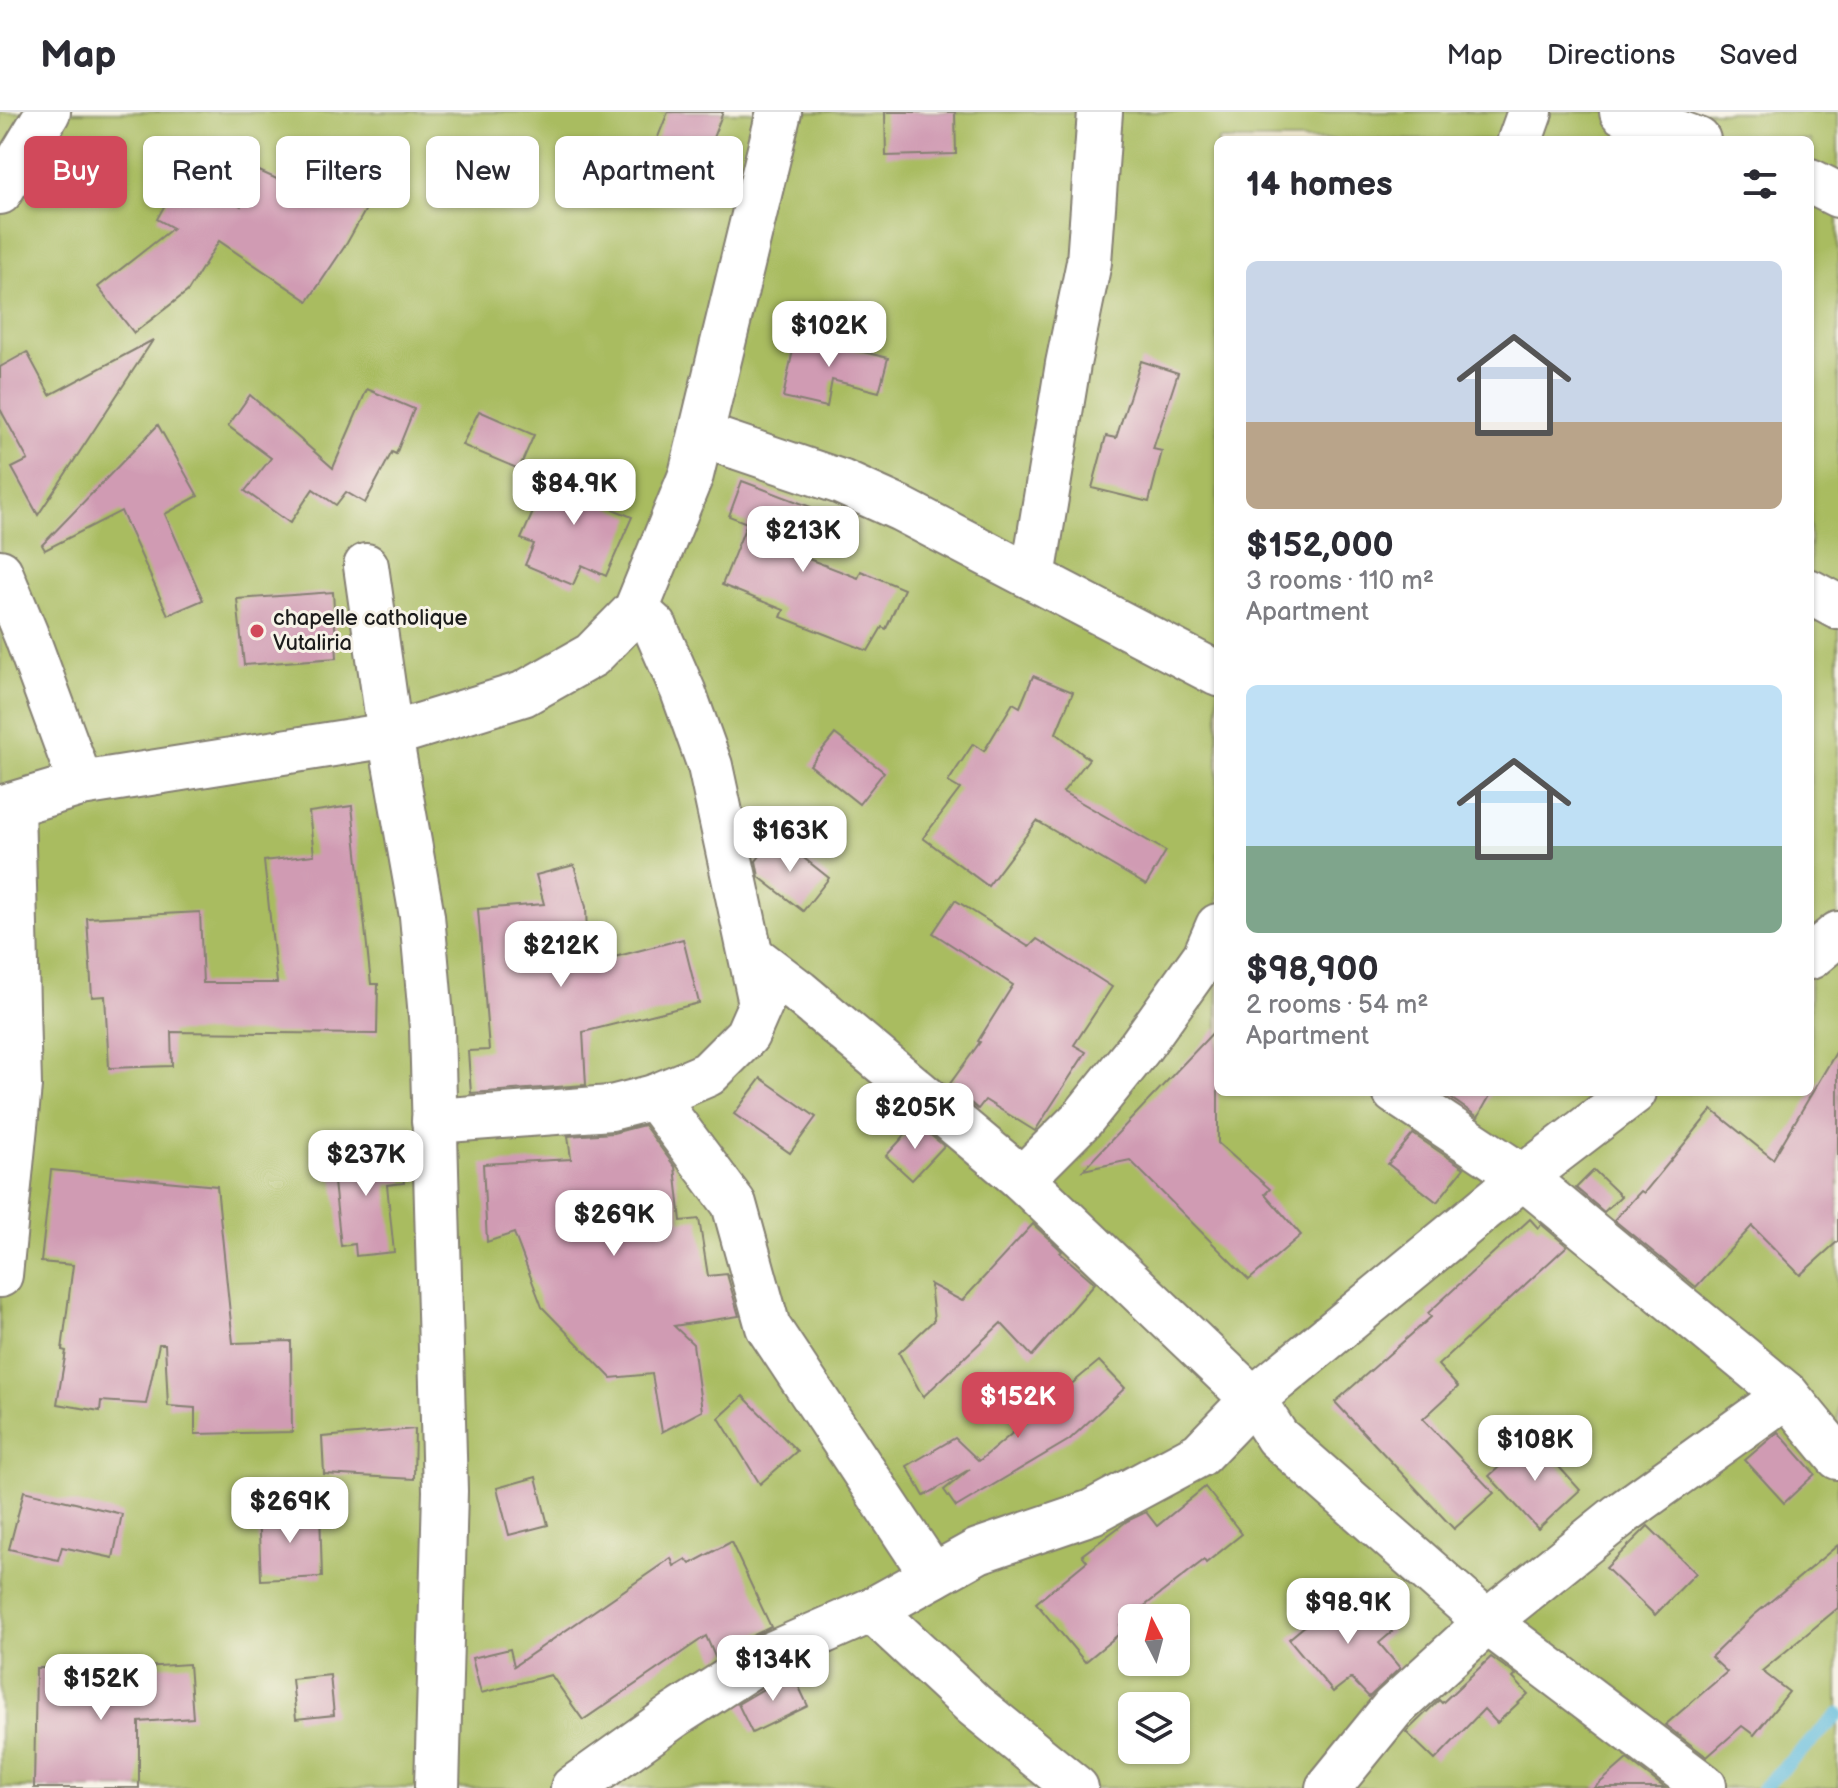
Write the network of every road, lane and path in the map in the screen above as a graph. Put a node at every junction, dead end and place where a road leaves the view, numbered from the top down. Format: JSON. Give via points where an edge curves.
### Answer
{"nodes":[{"id":1,"x":48,"y":112,"type":"edge"},
{"id":2,"x":779,"y":112,"type":"edge"},
{"id":3,"x":1100,"y":112,"type":"edge"},
{"id":4,"x":1530,"y":112,"type":"edge"},
{"id":5,"x":1622,"y":112,"type":"edge"},
{"id":6,"x":1521,"y":136,"type":"edge"},
{"id":7,"x":1687,"y":136,"type":"edge"},
{"id":8,"x":1814,"y":183,"type":"edge"},
{"id":9,"x":0,"y":192,"type":"edge"},
{"id":10,"x":1838,"y":195,"type":"edge"},
{"id":11,"x":702,"y":435,"type":"junction"},
{"id":12,"x":366,"y":566,"type":"dead end"},
{"id":13,"x":0,"y":572,"type":"edge"},
{"id":14,"x":1033,"y":577,"type":"junction"},
{"id":15,"x":1814,"y":594,"type":"edge"},
{"id":16,"x":1838,"y":607,"type":"edge"},
{"id":17,"x":636,"y":610,"type":"junction"},
{"id":18,"x":1214,"y":672,"type":"edge"},
{"id":19,"x":390,"y":735,"type":"junction"},
{"id":20,"x":81,"y":784,"type":"junction"},
{"id":21,"x":6,"y":807,"type":"edge"},
{"id":22,"x":1214,"y":949,"type":"edge"},
{"id":23,"x":753,"y":957,"type":"junction"},
{"id":24,"x":1401,"y":1096,"type":"edge"},
{"id":25,"x":1629,"y":1096,"type":"edge"},
{"id":26,"x":654,"y":1097,"type":"junction"},
{"id":27,"x":434,"y":1121,"type":"junction"},
{"id":28,"x":1523,"y":1177,"type":"junction"},
{"id":29,"x":1022,"y":1179,"type":"junction"},
{"id":30,"x":0,"y":1274,"type":"edge"},
{"id":31,"x":1787,"y":1395,"type":"junction"},
{"id":32,"x":1253,"y":1399,"type":"junction"},
{"id":33,"x":1838,"y":1457,"type":"edge"},
{"id":34,"x":933,"y":1576,"type":"junction"},
{"id":35,"x":872,"y":1610,"type":"junction"},
{"id":36,"x":1487,"y":1622,"type":"junction"},
{"id":37,"x":1704,"y":1786,"type":"dead end"},
{"id":38,"x":437,"y":1788,"type":"edge"},
{"id":39,"x":573,"y":1788,"type":"edge"},
{"id":40,"x":1076,"y":1788,"type":"edge"},
{"id":41,"x":1328,"y":1788,"type":"edge"}],
"edges":[{"from":1,"to":9,"type":"street"},
{"from":2,"to":11,"type":"street"},
{"from":3,"to":14,"type":"street","via":[[1089,262]]},
{"from":4,"to":6,"type":"street"},
{"from":5,"to":7,"type":"street"},
{"from":8,"to":10,"type":"street"},
{"from":11,"to":14,"type":"street","via":[[841,482]]},
{"from":11,"to":17,"type":"street","via":[[686,489]]},
{"from":12,"to":19,"type":"street"},
{"from":13,"to":20,"type":"street"},
{"from":14,"to":18,"type":"street"},
{"from":15,"to":16,"type":"street"},
{"from":17,"to":19,"type":"street","via":[[592,655],[523,694]]},
{"from":17,"to":23,"type":"street","via":[[655,627],[710,766]]},
{"from":19,"to":20,"type":"street"},
{"from":19,"to":27,"type":"street","via":[[422,916]]},
{"from":20,"to":21,"type":"street"},
{"from":21,"to":30,"type":"street","via":[[19,1086]]},
{"from":22,"to":29,"type":"street","via":[[1083,1118]]},
{"from":23,"to":26,"type":"street","via":[[761,1003],[747,1035],[708,1074]]},
{"from":23,"to":29,"type":"street"},
{"from":24,"to":28,"type":"street"},
{"from":25,"to":28,"type":"street"},
{"from":26,"to":27,"type":"street","via":[[611,1108]]},
{"from":26,"to":34,"type":"street","via":[[734,1204],[768,1327]]},
{"from":27,"to":38,"type":"street","via":[[445,1491]]},
{"from":28,"to":31,"type":"street"},
{"from":28,"to":32,"type":"street"},
{"from":29,"to":32,"type":"street"},
{"from":31,"to":33,"type":"street"},
{"from":31,"to":36,"type":"street","via":[[1620,1515]]},
{"from":32,"to":34,"type":"street","via":[[1200,1454],[1092,1512],[978,1551]]},
{"from":32,"to":36,"type":"street","via":[[1277,1437]]},
{"from":34,"to":35,"type":"street"},
{"from":35,"to":39,"type":"street","via":[[765,1657]]},
{"from":35,"to":40,"type":"street","via":[[974,1705]]},
{"from":36,"to":37,"type":"street"},
{"from":36,"to":41,"type":"street","via":[[1393,1708]]}]}
